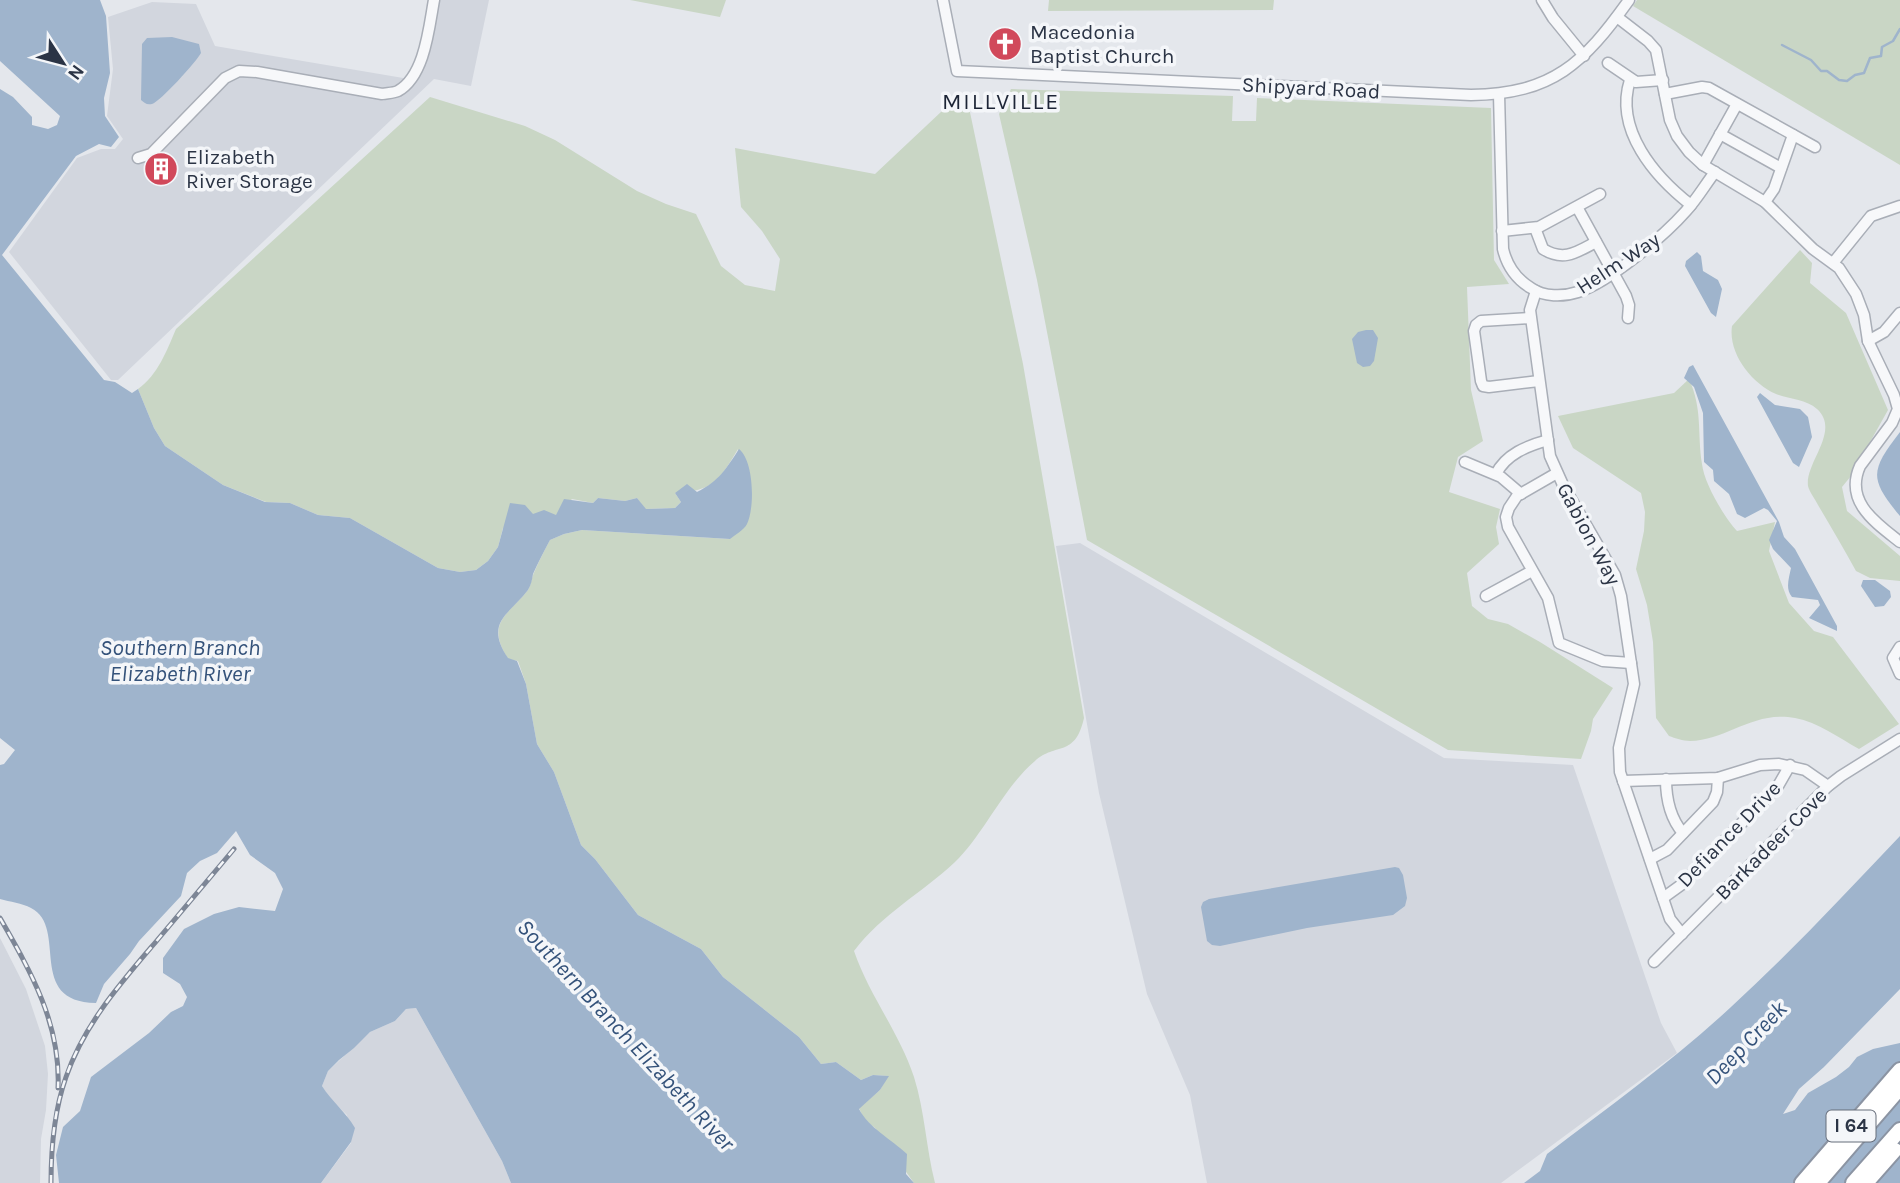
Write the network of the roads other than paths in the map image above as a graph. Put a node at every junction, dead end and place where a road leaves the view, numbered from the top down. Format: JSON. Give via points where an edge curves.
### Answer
{"nodes":[{"id":1,"x":434,"y":0,"type":"edge"},
{"id":2,"x":943,"y":0,"type":"edge"},
{"id":3,"x":1542,"y":0,"type":"edge"},
{"id":4,"x":1629,"y":0,"type":"edge"},
{"id":5,"x":1617,"y":18,"type":"junction"},
{"id":6,"x":1584,"y":56,"type":"junction"},
{"id":7,"x":1608,"y":63,"type":"dead end"},
{"id":8,"x":1630,"y":80,"type":"junction"},
{"id":9,"x":1663,"y":80,"type":"junction"},
{"id":10,"x":1499,"y":94,"type":"junction"},
{"id":11,"x":1665,"y":94,"type":"junction"},
{"id":12,"x":1737,"y":103,"type":"junction"},
{"id":13,"x":1720,"y":134,"type":"junction"},
{"id":14,"x":1793,"y":135,"type":"junction"},
{"id":15,"x":1815,"y":147,"type":"dead end"},
{"id":16,"x":138,"y":158,"type":"dead end"},
{"id":17,"x":1703,"y":165,"type":"junction"},
{"id":18,"x":1781,"y":168,"type":"junction"},
{"id":19,"x":1715,"y":172,"type":"junction"},
{"id":20,"x":1600,"y":194,"type":"dead end"},
{"id":21,"x":1765,"y":202,"type":"junction"},
{"id":22,"x":1691,"y":205,"type":"junction"},
{"id":23,"x":1900,"y":206,"type":"edge"},
{"id":24,"x":1577,"y":207,"type":"junction"},
{"id":25,"x":1535,"y":228,"type":"junction"},
{"id":26,"x":1502,"y":230,"type":"junction"},
{"id":27,"x":1596,"y":242,"type":"junction"},
{"id":28,"x":1833,"y":263,"type":"junction"},
{"id":29,"x":1613,"y":272,"type":"junction"},
{"id":30,"x":1536,"y":291,"type":"junction"},
{"id":31,"x":1900,"y":313,"type":"edge"},
{"id":32,"x":1530,"y":318,"type":"junction"},
{"id":33,"x":1628,"y":318,"type":"dead end"},
{"id":34,"x":1868,"y":341,"type":"junction"},
{"id":35,"x":1539,"y":381,"type":"junction"},
{"id":36,"x":1548,"y":440,"type":"junction"},
{"id":37,"x":1465,"y":461,"type":"dead end"},
{"id":38,"x":1557,"y":473,"type":"junction"},
{"id":39,"x":1496,"y":474,"type":"junction"},
{"id":40,"x":1521,"y":494,"type":"junction"},
{"id":41,"x":1900,"y":542,"type":"edge"},
{"id":42,"x":1532,"y":570,"type":"junction"},
{"id":43,"x":1486,"y":596,"type":"dead end"},
{"id":44,"x":1900,"y":647,"type":"edge"},
{"id":45,"x":1631,"y":663,"type":"junction"},
{"id":46,"x":1900,"y":674,"type":"edge"},
{"id":47,"x":1900,"y":739,"type":"edge"},
{"id":48,"x":1790,"y":765,"type":"junction"},
{"id":49,"x":1718,"y":778,"type":"junction"},
{"id":50,"x":1666,"y":779,"type":"junction"},
{"id":51,"x":1623,"y":781,"type":"junction"},
{"id":52,"x":1828,"y":786,"type":"junction"},
{"id":53,"x":1683,"y":833,"type":"junction"},
{"id":54,"x":1650,"y":859,"type":"junction"},
{"id":55,"x":1663,"y":898,"type":"junction"},
{"id":56,"x":1682,"y":934,"type":"junction"},
{"id":57,"x":1654,"y":962,"type":"dead end"},
{"id":58,"x":1900,"y":1070,"type":"edge"},
{"id":59,"x":1900,"y":1088,"type":"edge"},
{"id":60,"x":1900,"y":1130,"type":"edge"},
{"id":61,"x":1900,"y":1144,"type":"edge"},
{"id":62,"x":1802,"y":1183,"type":"edge"},
{"id":63,"x":1818,"y":1183,"type":"edge"},
{"id":64,"x":1853,"y":1183,"type":"edge"},
{"id":65,"x":1866,"y":1183,"type":"edge"}],
"edges":[{"from":1,"to":16,"type":"street","via":[[422,57],[397,92],[382,94],[239,71],[225,78],[152,154]]},
{"from":2,"to":10,"type":"street","name":"Shipyard Road","via":[[957,71],[1406,94]]},
{"from":3,"to":6,"type":"street"},
{"from":4,"to":5,"type":"street","name":"Shipyard Road"},
{"from":5,"to":6,"type":"street","name":"Shipyard Road"},
{"from":5,"to":9,"type":"street","via":[[1653,45]]},
{"from":6,"to":10,"type":"street","name":"Shipyard Road","via":[[1539,84]]},
{"from":7,"to":8,"type":"street"},
{"from":8,"to":9,"type":"street"},
{"from":8,"to":22,"type":"street","via":[[1626,97],[1639,148],[1658,176]]},
{"from":9,"to":11,"type":"street"},
{"from":10,"to":26,"type":"street"},
{"from":11,"to":12,"type":"street","via":[[1706,87]]},
{"from":11,"to":17,"type":"street","via":[[1677,136]]},
{"from":12,"to":13,"type":"street"},
{"from":12,"to":14,"type":"street"},
{"from":13,"to":17,"type":"street"},
{"from":13,"to":18,"type":"street"},
{"from":14,"to":15,"type":"street"},
{"from":14,"to":18,"type":"street"},
{"from":17,"to":19,"type":"street"},
{"from":18,"to":21,"type":"street"},
{"from":19,"to":21,"type":"street"},
{"from":19,"to":22,"type":"street","name":"Helm Way"},
{"from":20,"to":24,"type":"street"},
{"from":21,"to":28,"type":"street"},
{"from":22,"to":29,"type":"street","name":"Helm Way","via":[[1653,243]]},
{"from":23,"to":28,"type":"street","via":[[1871,216]]},
{"from":24,"to":25,"type":"street"},
{"from":24,"to":27,"type":"street"},
{"from":25,"to":26,"type":"street"},
{"from":25,"to":27,"type":"street","via":[[1543,249],[1561,256]]},
{"from":26,"to":30,"type":"street","via":[[1510,269]]},
{"from":27,"to":29,"type":"street"},
{"from":28,"to":34,"type":"street","via":[[1856,294]]},
{"from":29,"to":30,"type":"street","name":"Helm Way","via":[[1574,293]]},
{"from":29,"to":33,"type":"street","via":[[1628,301]]},
{"from":30,"to":32,"type":"street","name":"Gabion Way"},
{"from":31,"to":34,"type":"street","via":[[1884,332]]},
{"from":32,"to":35,"type":"street","name":"Gabion Way"},
{"from":32,"to":35,"type":"street","via":[[1476,324],[1481,381],[1489,387]]},
{"from":34,"to":41,"type":"street","via":[[1898,409],[1860,466],[1856,491],[1866,513]]},
{"from":35,"to":36,"type":"street","name":"Gabion Way"},
{"from":36,"to":38,"type":"street","name":"Gabion Way"},
{"from":36,"to":39,"type":"street","via":[[1507,458]]},
{"from":37,"to":39,"type":"street"},
{"from":38,"to":40,"type":"street"},
{"from":38,"to":45,"type":"street","name":"Gabion Way","via":[[1615,575]]},
{"from":39,"to":40,"type":"street"},
{"from":40,"to":42,"type":"street","via":[[1508,508],[1507,523]]},
{"from":42,"to":43,"type":"street"},
{"from":42,"to":45,"type":"street","via":[[1550,605],[1559,643],[1603,661]]},
{"from":44,"to":46,"type":"street","via":[[1893,658]]},
{"from":45,"to":51,"type":"street","name":"Gabion Way","via":[[1633,692],[1618,756]]},
{"from":47,"to":52,"type":"street","name":"Barkadeer Cove"},
{"from":48,"to":49,"type":"street","via":[[1760,765]]},
{"from":48,"to":52,"type":"street"},
{"from":48,"to":55,"type":"street","name":"Defiance Drive","via":[[1768,796]]},
{"from":49,"to":50,"type":"street"},
{"from":49,"to":53,"type":"street","via":[[1716,797]]},
{"from":50,"to":51,"type":"street"},
{"from":50,"to":53,"type":"street","via":[[1667,798]]},
{"from":51,"to":54,"type":"street","name":"Gabion Way"},
{"from":52,"to":56,"type":"street","name":"Barkadeer Cove"},
{"from":53,"to":54,"type":"street"},
{"from":54,"to":55,"type":"street","name":"Gabion Way"},
{"from":55,"to":56,"type":"street","name":"Gabion Way","via":[[1670,919]]},
{"from":56,"to":57,"type":"street","name":"Barkadeer Cove"},
{"from":58,"to":62,"type":"highway","number":"I 64"},
{"from":59,"to":63,"type":"highway"},
{"from":60,"to":64,"type":"highway"},
{"from":61,"to":65,"type":"highway","number":"I 64"}]}
